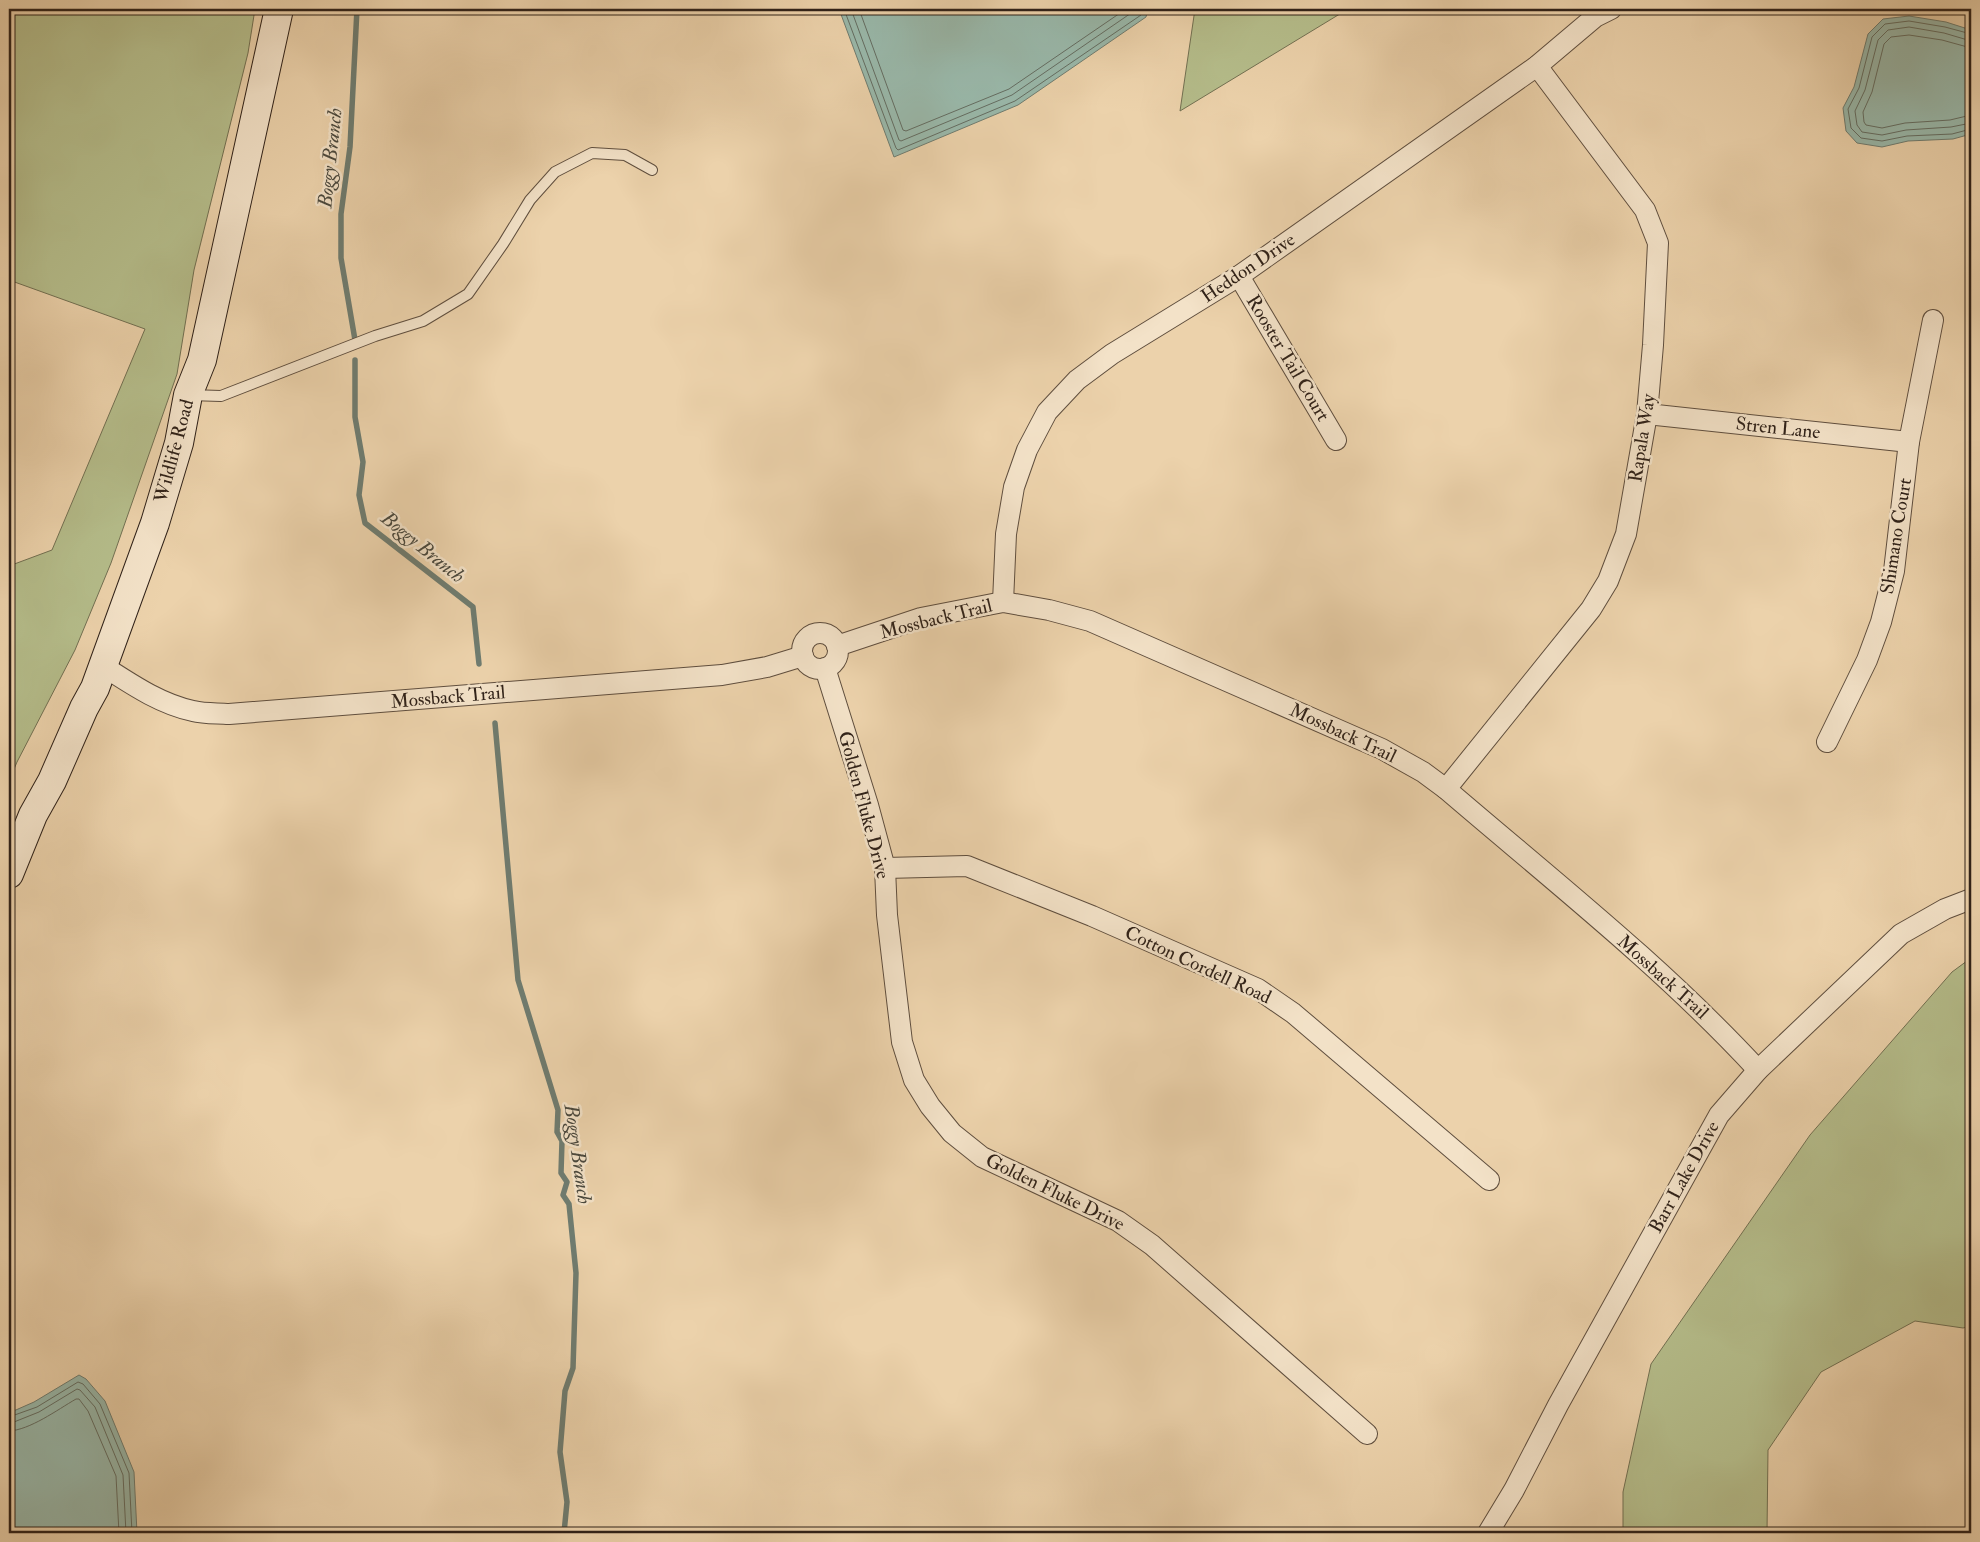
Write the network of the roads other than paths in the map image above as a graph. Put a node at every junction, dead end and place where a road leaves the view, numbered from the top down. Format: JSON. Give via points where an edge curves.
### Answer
{"nodes":[{"id":1,"x":279,"y":9,"type":"edge"},
{"id":2,"x":1611,"y":9,"type":"edge"},
{"id":3,"x":1537,"y":66,"type":"junction"},
{"id":4,"x":652,"y":170,"type":"dead end"},
{"id":5,"x":1239,"y":276,"type":"junction"},
{"id":6,"x":1934,"y":320,"type":"dead end"},
{"id":7,"x":188,"y":396,"type":"junction"},
{"id":8,"x":1647,"y":414,"type":"junction"},
{"id":9,"x":1336,"y":440,"type":"dead end"},
{"id":10,"x":1909,"y":442,"type":"junction"},
{"id":11,"x":1003,"y":602,"type":"junction"},
{"id":12,"x":837,"y":646,"type":"junction"},
{"id":13,"x":803,"y":656,"type":"junction"},
{"id":14,"x":103,"y":666,"type":"junction"},
{"id":15,"x":825,"y":668,"type":"junction"},
{"id":16,"x":1828,"y":742,"type":"dead end"},
{"id":17,"x":1446,"y":789,"type":"junction"},
{"id":18,"x":885,"y":868,"type":"junction"},
{"id":19,"x":9,"y":874,"type":"edge"},
{"id":20,"x":1971,"y":899,"type":"edge"},
{"id":21,"x":1758,"y":1070,"type":"junction"},
{"id":22,"x":1489,"y":1180,"type":"dead end"},
{"id":23,"x":1367,"y":1434,"type":"dead end"},
{"id":24,"x":1488,"y":1533,"type":"edge"}],
"edges":[{"from":1,"to":7,"type":"street","name":"Wildlife Road","via":[[202,360]]},
{"from":2,"to":3,"type":"street","name":"Heddon Drive","via":[[1595,16]]},
{"from":3,"to":5,"type":"street","name":"Heddon Drive"},
{"from":3,"to":8,"type":"street","name":"Rapala Way","via":[[1645,210],[1658,243]]},
{"from":4,"to":7,"type":"lane","via":[[626,156],[592,154],[555,172],[530,200],[468,294],[423,321],[221,396]]},
{"from":5,"to":9,"type":"street","name":"Rooster Tail Court"},
{"from":5,"to":11,"type":"street","name":"Heddon Drive","via":[[1112,354],[1077,380],[1047,412],[1027,450],[1014,487],[1006,534]]},
{"from":6,"to":10,"type":"street","name":"Shimano Court"},
{"from":7,"to":14,"type":"street","name":"Wildlife Road","via":[[179,443],[155,523]]},
{"from":8,"to":10,"type":"street","name":"Stren Lane"},
{"from":8,"to":17,"type":"street","name":"Rapala Way","via":[[1626,534],[1608,581],[1591,609]]},
{"from":10,"to":16,"type":"street","name":"Shimano Court","via":[[1894,571],[1888,596],[1867,660]]},
{"from":11,"to":12,"type":"street","name":"Mossback Trail","via":[[921,618]]},
{"from":11,"to":17,"type":"street","name":"Mossback Trail","via":[[1090,621],[1382,748]]},
{"from":12,"to":13,"type":"street","via":[[828,635],[812,634],[804,642]]},
{"from":12,"to":15,"type":"street","via":[[835,661]]},
{"from":13,"to":14,"type":"street","name":"Mossback Trail","via":[[722,675],[228,714],[194,711],[169,703]]},
{"from":13,"to":15,"type":"street","via":[[812,667]]},
{"from":14,"to":19,"type":"street","name":"Wildlife Road"},
{"from":15,"to":18,"type":"street","name":"Golden Fluke Drive"},
{"from":17,"to":21,"type":"street","name":"Mossback Trail","via":[[1658,971]]},
{"from":18,"to":22,"type":"street","name":"Cotton Cordell Road","via":[[967,866],[1092,916],[1258,989],[1292,1012]]},
{"from":18,"to":23,"type":"street","name":"Golden Fluke Drive","via":[[887,915],[902,1042],[914,1080],[952,1133],[982,1158],[1118,1221],[1165,1257]]},
{"from":20,"to":21,"type":"street","name":"Barr Lake Drive","via":[[1945,909],[1901,934]]},
{"from":21,"to":24,"type":"street","name":"Barr Lake Drive","via":[[1719,1114]]}]}
